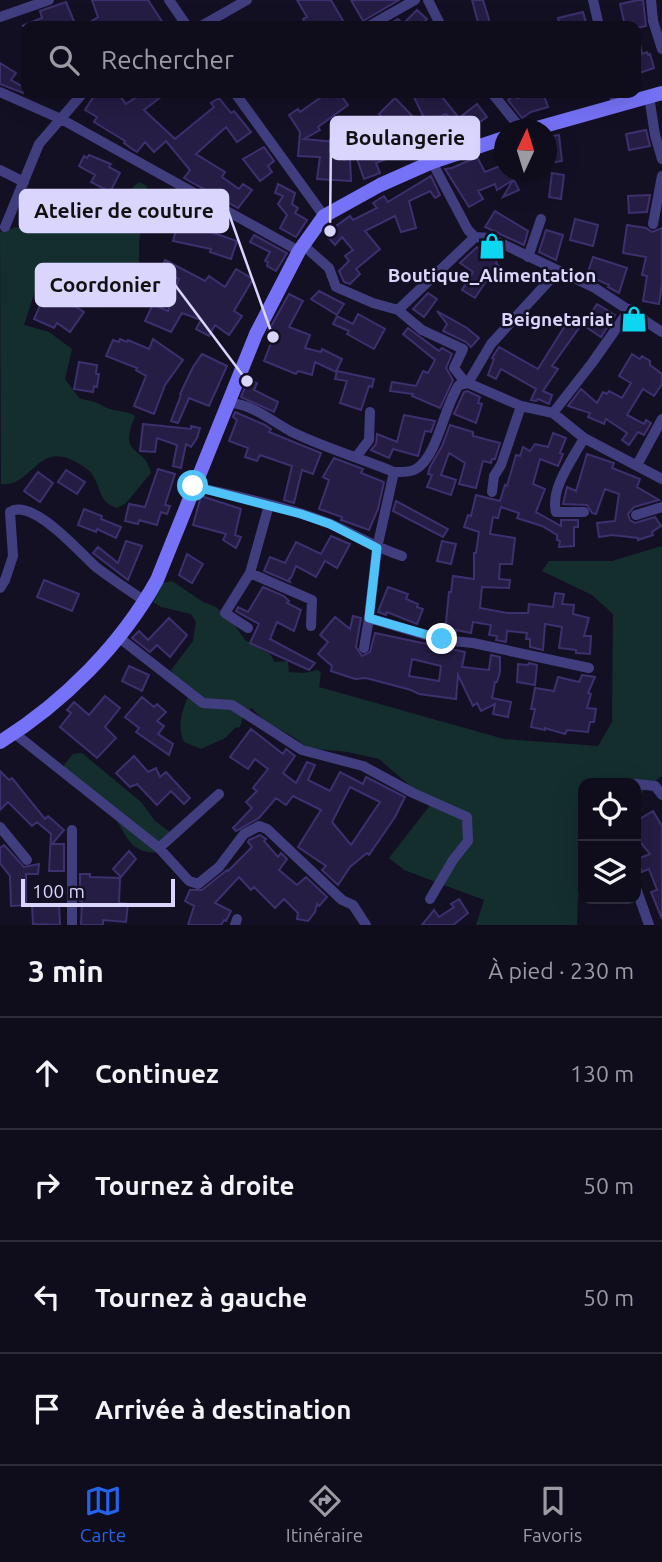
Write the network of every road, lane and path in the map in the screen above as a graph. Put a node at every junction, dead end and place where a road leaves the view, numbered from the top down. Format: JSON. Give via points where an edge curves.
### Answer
{"nodes":[{"id":1,"x":49,"y":0,"type":"edge"},
{"id":2,"x":169,"y":0,"type":"edge"},
{"id":3,"x":247,"y":0,"type":"edge"},
{"id":4,"x":415,"y":0,"type":"edge"},
{"id":5,"x":428,"y":0,"type":"edge"},
{"id":6,"x":593,"y":0,"type":"edge"},
{"id":7,"x":651,"y":0,"type":"edge"},
{"id":8,"x":0,"y":18,"type":"edge"},
{"id":9,"x":179,"y":21,"type":"edge"},
{"id":10,"x":210,"y":21,"type":"edge"},
{"id":11,"x":378,"y":21,"type":"edge"},
{"id":12,"x":438,"y":21,"type":"edge"},
{"id":13,"x":597,"y":21,"type":"edge"},
{"id":14,"x":662,"y":49,"type":"edge"},
{"id":15,"x":0,"y":92,"type":"edge"},
{"id":16,"x":655,"y":95,"type":"edge"},
{"id":17,"x":79,"y":98,"type":"edge"},
{"id":18,"x":239,"y":98,"type":"edge"},
{"id":19,"x":496,"y":98,"type":"edge"},
{"id":20,"x":615,"y":99,"type":"edge"},
{"id":21,"x":61,"y":119,"type":"junction"},
{"id":22,"x":513,"y":119,"type":"edge"},
{"id":23,"x":557,"y":120,"type":"edge"},
{"id":24,"x":494,"y":142,"type":"edge"},
{"id":25,"x":662,"y":159,"type":"edge"},
{"id":26,"x":432,"y":162,"type":"junction"},
{"id":27,"x":0,"y":170,"type":"edge"},
{"id":28,"x":662,"y":176,"type":"edge"},
{"id":29,"x":23,"y":182,"type":"junction"},
{"id":30,"x":324,"y":216,"type":"junction"},
{"id":31,"x":541,"y":219,"type":"dead end"},
{"id":32,"x":653,"y":224,"type":"dead end"},
{"id":33,"x":5,"y":228,"type":"dead end"},
{"id":34,"x":474,"y":237,"type":"junction"},
{"id":35,"x":301,"y":248,"type":"junction"},
{"id":36,"x":528,"y":257,"type":"junction"},
{"id":37,"x":558,"y":271,"type":"junction"},
{"id":38,"x":629,"y":309,"type":"junction"},
{"id":39,"x":398,"y":310,"type":"junction"},
{"id":40,"x":662,"y":332,"type":"edge"},
{"id":41,"x":467,"y":383,"type":"junction"},
{"id":42,"x":229,"y":403,"type":"junction"},
{"id":43,"x":521,"y":406,"type":"junction"},
{"id":44,"x":370,"y":412,"type":"dead end"},
{"id":45,"x":553,"y":413,"type":"junction"},
{"id":46,"x":662,"y":419,"type":"edge"},
{"id":47,"x":584,"y":438,"type":"junction"},
{"id":48,"x":356,"y":457,"type":"junction"},
{"id":49,"x":637,"y":466,"type":"junction"},
{"id":50,"x":394,"y":472,"type":"junction"},
{"id":51,"x":662,"y":479,"type":"edge"},
{"id":52,"x":193,"y":486,"type":"junction"},
{"id":53,"x":492,"y":492,"type":"dead end"},
{"id":54,"x":269,"y":505,"type":"junction"},
{"id":55,"x":662,"y":507,"type":"edge"},
{"id":56,"x":584,"y":512,"type":"dead end"},
{"id":57,"x":636,"y":515,"type":"dead end"},
{"id":58,"x":377,"y":548,"type":"junction"},
{"id":59,"x":402,"y":555,"type":"dead end"},
{"id":60,"x":250,"y":573,"type":"junction"},
{"id":61,"x":0,"y":588,"type":"edge"},
{"id":62,"x":145,"y":601,"type":"junction"},
{"id":63,"x":369,"y":618,"type":"junction"},
{"id":64,"x":311,"y":626,"type":"dead end"},
{"id":65,"x":248,"y":628,"type":"dead end"},
{"id":66,"x":117,"y":636,"type":"junction"},
{"id":67,"x":364,"y":648,"type":"dead end"},
{"id":68,"x":589,"y":668,"type":"dead end"},
{"id":69,"x":14,"y":733,"type":"junction"},
{"id":70,"x":0,"y":742,"type":"edge"},
{"id":71,"x":641,"y":784,"type":"edge"},
{"id":72,"x":219,"y":794,"type":"dead end"},
{"id":73,"x":662,"y":794,"type":"edge"},
{"id":74,"x":0,"y":827,"type":"edge"},
{"id":75,"x":72,"y":830,"type":"dead end"},
{"id":76,"x":159,"y":849,"type":"junction"},
{"id":77,"x":26,"y":860,"type":"dead end"},
{"id":78,"x":430,"y":899,"type":"dead end"},
{"id":79,"x":641,"y":902,"type":"edge"},
{"id":80,"x":72,"y":925,"type":"edge"},
{"id":81,"x":366,"y":925,"type":"edge"},
{"id":82,"x":649,"y":925,"type":"edge"}],
"edges":[{"from":1,"to":8,"type":"street"},
{"from":2,"to":9,"type":"street"},
{"from":3,"to":10,"type":"street"},
{"from":4,"to":11,"type":"street"},
{"from":5,"to":12,"type":"street"},
{"from":6,"to":13,"type":"street"},
{"from":7,"to":14,"type":"street"},
{"from":15,"to":21,"type":"street"},
{"from":16,"to":25,"type":"street","via":[[654,135]]},
{"from":17,"to":21,"type":"street"},
{"from":18,"to":30,"type":"street"},
{"from":19,"to":22,"type":"street"},
{"from":20,"to":23,"type":"street"},
{"from":21,"to":29,"type":"street","via":[[39,144]]},
{"from":21,"to":35,"type":"street"},
{"from":24,"to":26,"type":"street"},
{"from":26,"to":30,"type":"street"},
{"from":26,"to":34,"type":"street"},
{"from":27,"to":29,"type":"street"},
{"from":28,"to":32,"type":"street"},
{"from":29,"to":33,"type":"street"},
{"from":30,"to":35,"type":"street"},
{"from":31,"to":36,"type":"street"},
{"from":34,"to":36,"type":"street","via":[[490,238]]},
{"from":34,"to":39,"type":"street"},
{"from":35,"to":39,"type":"street","via":[[329,268],[336,287]]},
{"from":35,"to":42,"type":"street","via":[[256,334]]},
{"from":36,"to":37,"type":"street"},
{"from":37,"to":38,"type":"street"},
{"from":37,"to":41,"type":"street","via":[[491,344]]},
{"from":38,"to":40,"type":"street"},
{"from":38,"to":45,"type":"street"},
{"from":39,"to":41,"type":"street","via":[[422,330],[463,349],[454,368]]},
{"from":41,"to":43,"type":"street"},
{"from":41,"to":50,"type":"street","via":[[456,389],[418,468]]},
{"from":42,"to":48,"type":"street"},
{"from":42,"to":52,"type":"street"},
{"from":43,"to":45,"type":"street"},
{"from":43,"to":53,"type":"street"},
{"from":44,"to":48,"type":"street","via":[[369,440]]},
{"from":45,"to":47,"type":"street"},
{"from":46,"to":49,"type":"street"},
{"from":47,"to":49,"type":"street"},
{"from":47,"to":56,"type":"street","via":[[563,478],[555,506],[556,512]]},
{"from":48,"to":50,"type":"street"},
{"from":49,"to":51,"type":"street"},
{"from":50,"to":58,"type":"street"},
{"from":52,"to":54,"type":"street"},
{"from":52,"to":62,"type":"street"},
{"from":54,"to":58,"type":"street","via":[[330,524]]},
{"from":54,"to":60,"type":"street"},
{"from":55,"to":57,"type":"street"},
{"from":58,"to":59,"type":"street"},
{"from":58,"to":63,"type":"street"},
{"from":60,"to":64,"type":"street","via":[[312,600]]},
{"from":60,"to":65,"type":"street","via":[[225,613]]},
{"from":61,"to":62,"type":"street","via":[[13,556],[10,512],[22,508],[51,525],[95,566]]},
{"from":62,"to":66,"type":"street"},
{"from":63,"to":67,"type":"street"},
{"from":63,"to":68,"type":"street","via":[[442,639]]},
{"from":66,"to":69,"type":"street","via":[[88,672]]},
{"from":66,"to":78,"type":"street","via":[[203,703],[232,705],[302,750],[363,765],[467,817],[468,841]]},
{"from":69,"to":70,"type":"street"},
{"from":69,"to":76,"type":"street"},
{"from":71,"to":73,"type":"street","via":[[655,786]]},
{"from":72,"to":76,"type":"street"},
{"from":74,"to":77,"type":"street"},
{"from":75,"to":80,"type":"street"},
{"from":76,"to":81,"type":"street","via":[[189,881],[198,884],[219,867],[244,834],[259,826],[353,905]]},
{"from":79,"to":82,"type":"street"}]}
